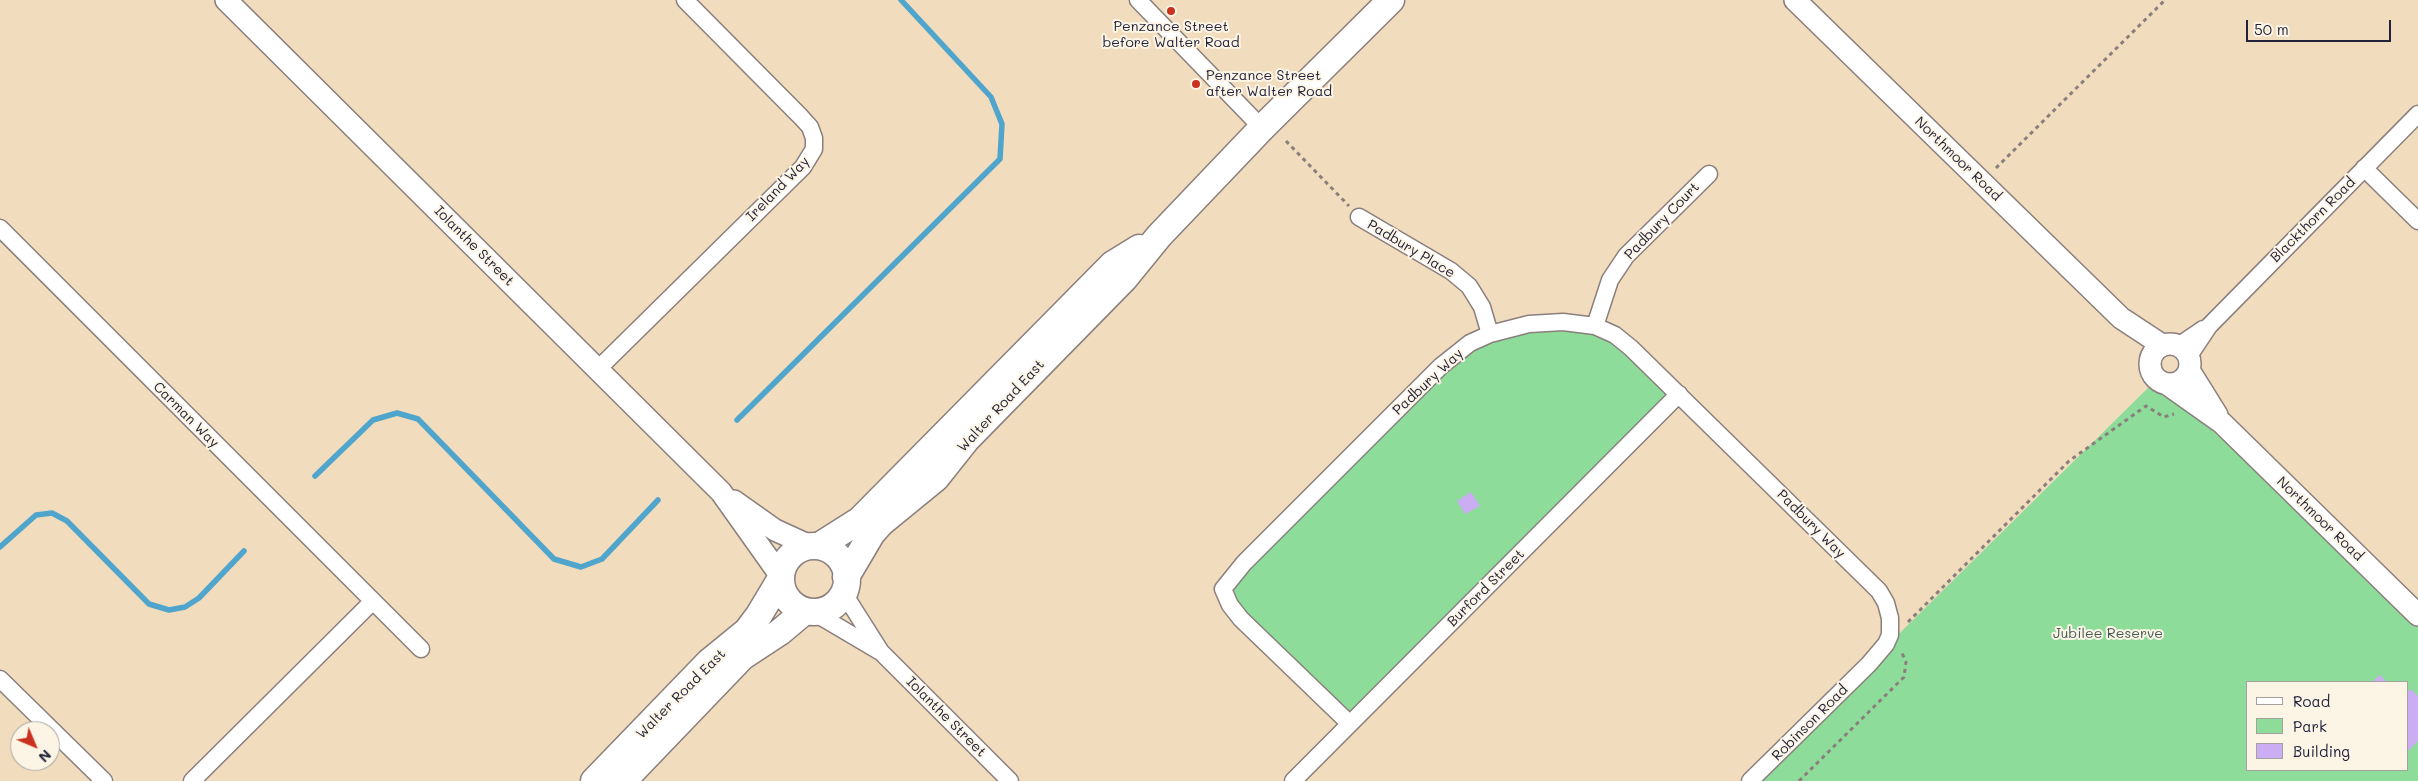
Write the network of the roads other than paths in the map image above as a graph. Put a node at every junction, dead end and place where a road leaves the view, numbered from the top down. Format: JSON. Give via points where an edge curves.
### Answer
{"nodes":[{"id":1,"x":226,"y":0,"type":"edge"},
{"id":2,"x":685,"y":0,"type":"edge"},
{"id":3,"x":1138,"y":0,"type":"edge"},
{"id":4,"x":1391,"y":0,"type":"edge"},
{"id":5,"x":1795,"y":0,"type":"edge"},
{"id":6,"x":2418,"y":114,"type":"edge"},
{"id":7,"x":1262,"y":128,"type":"junction"},
{"id":8,"x":2364,"y":168,"type":"junction"},
{"id":9,"x":1709,"y":174,"type":"dead end"},
{"id":10,"x":1359,"y":217,"type":"road end"},
{"id":11,"x":2418,"y":221,"type":"edge"},
{"id":12,"x":0,"y":228,"type":"edge"},
{"id":13,"x":1159,"y":236,"type":"junction"},
{"id":14,"x":2121,"y":318,"type":"junction"},
{"id":15,"x":1595,"y":326,"type":"junction"},
{"id":16,"x":1490,"y":334,"type":"junction"},
{"id":17,"x":2180,"y":354,"type":"junction"},
{"id":18,"x":2150,"y":368,"type":"junction"},
{"id":19,"x":598,"y":369,"type":"junction"},
{"id":20,"x":2168,"y":384,"type":"junction"},
{"id":21,"x":1679,"y":394,"type":"junction"},
{"id":22,"x":2222,"y":423,"type":"junction"},
{"id":23,"x":721,"y":492,"type":"junction"},
{"id":24,"x":814,"y":546,"type":"junction"},
{"id":25,"x":780,"y":577,"type":"junction"},
{"id":26,"x":845,"y":585,"type":"junction"},
{"id":27,"x":373,"y":601,"type":"junction"},
{"id":28,"x":809,"y":611,"type":"junction"},
{"id":29,"x":2418,"y":615,"type":"edge"},
{"id":30,"x":421,"y":650,"type":"dead end"},
{"id":31,"x":881,"y":652,"type":"junction"},
{"id":32,"x":1869,"y":664,"type":"joint"},
{"id":33,"x":0,"y":679,"type":"edge"},
{"id":34,"x":1350,"y":724,"type":"junction"},
{"id":35,"x":104,"y":781,"type":"edge"},
{"id":36,"x":192,"y":781,"type":"edge"},
{"id":37,"x":594,"y":781,"type":"edge"},
{"id":38,"x":623,"y":781,"type":"edge"},
{"id":39,"x":1009,"y":781,"type":"edge"},
{"id":40,"x":1293,"y":781,"type":"edge"},
{"id":41,"x":1750,"y":781,"type":"edge"}],
"edges":[{"from":1,"to":19,"type":"street","name":"Iolanthe Street"},
{"from":2,"to":19,"type":"street","name":"Ireland Way","via":[[810,127],[814,150],[803,167]]},
{"from":3,"to":7,"type":"street"},
{"from":4,"to":7,"type":"main road","name":"Walter Road East"},
{"from":5,"to":14,"type":"street","name":"Northmoor Road"},
{"from":6,"to":8,"type":"street","name":"Blackthorn Road"},
{"from":7,"to":13,"type":"main road","name":"Walter Road East"},
{"from":8,"to":11,"type":"street"},
{"from":8,"to":17,"type":"street","name":"Blackthorn Road"},
{"from":9,"to":15,"type":"street","name":"Padbury Court","via":[[1626,256],[1610,280]]},
{"from":10,"to":16,"type":"street","name":"Padbury Place","via":[[1451,271],[1469,286],[1482,307]]},
{"from":12,"to":27,"type":"street","name":"Carman Way"},
{"from":13,"to":24,"type":"main road","name":"Walter Road East","via":[[1113,264],[860,520]]},
{"from":13,"to":26,"type":"main road","name":"Walter Road East","via":[[1124,279],[967,439],[936,478],[876,528]]},
{"from":14,"to":17,"type":"street"},
{"from":14,"to":18,"type":"street"},
{"from":15,"to":16,"type":"street","name":"Padbury Way","via":[[1562,322],[1529,324]]},
{"from":15,"to":21,"type":"street","name":"Padbury Way","via":[[1615,335]]},
{"from":16,"to":34,"type":"street","name":"Padbury Way","via":[[1470,343],[1441,366],[1238,570],[1223,590],[1241,619]]},
{"from":17,"to":18,"type":"street","via":[[2153,352]]},
{"from":17,"to":20,"type":"street","via":[[2181,381]]},
{"from":17,"to":22,"type":"street","name":"Northmoor Road"},
{"from":18,"to":20,"type":"street","name":"Northmoor Road","via":[[2156,380]]},
{"from":19,"to":23,"type":"street","name":"Iolanthe Street"},
{"from":20,"to":22,"type":"street","name":"Northmoor Road"},
{"from":21,"to":32,"type":"street","name":"Padbury Way","via":[[1879,591],[1889,612],[1890,635]]},
{"from":21,"to":34,"type":"street","name":"Burford Street"},
{"from":22,"to":29,"type":"street","name":"Northmoor Road"},
{"from":23,"to":24,"type":"street","name":"Iolanthe Street","via":[[775,530]]},
{"from":23,"to":25,"type":"street","name":"Iolanthe Street"},
{"from":24,"to":25,"type":"main road","via":[[800,548],[791,555]]},
{"from":24,"to":26,"type":"main road","via":[[831,549],[839,556],[845,566]]},
{"from":25,"to":28,"type":"main road","via":[[786,596]]},
{"from":25,"to":37,"type":"main road","name":"Walter Road East","via":[[746,631],[709,662]]},
{"from":26,"to":28,"type":"main road","via":[[840,600],[832,606]]},
{"from":26,"to":31,"type":"street","name":"Iolanthe Street"},
{"from":27,"to":30,"type":"street","name":"Carman Way"},
{"from":27,"to":36,"type":"street"},
{"from":28,"to":31,"type":"street","name":"Iolanthe Street"},
{"from":28,"to":38,"type":"main road","name":"Walter Road East","via":[[742,657]]},
{"from":31,"to":39,"type":"street","name":"Iolanthe Street"},
{"from":32,"to":41,"type":"street","name":"Robinson Road"},
{"from":33,"to":35,"type":"street"},
{"from":34,"to":40,"type":"street","name":"Burford Street"}]}
